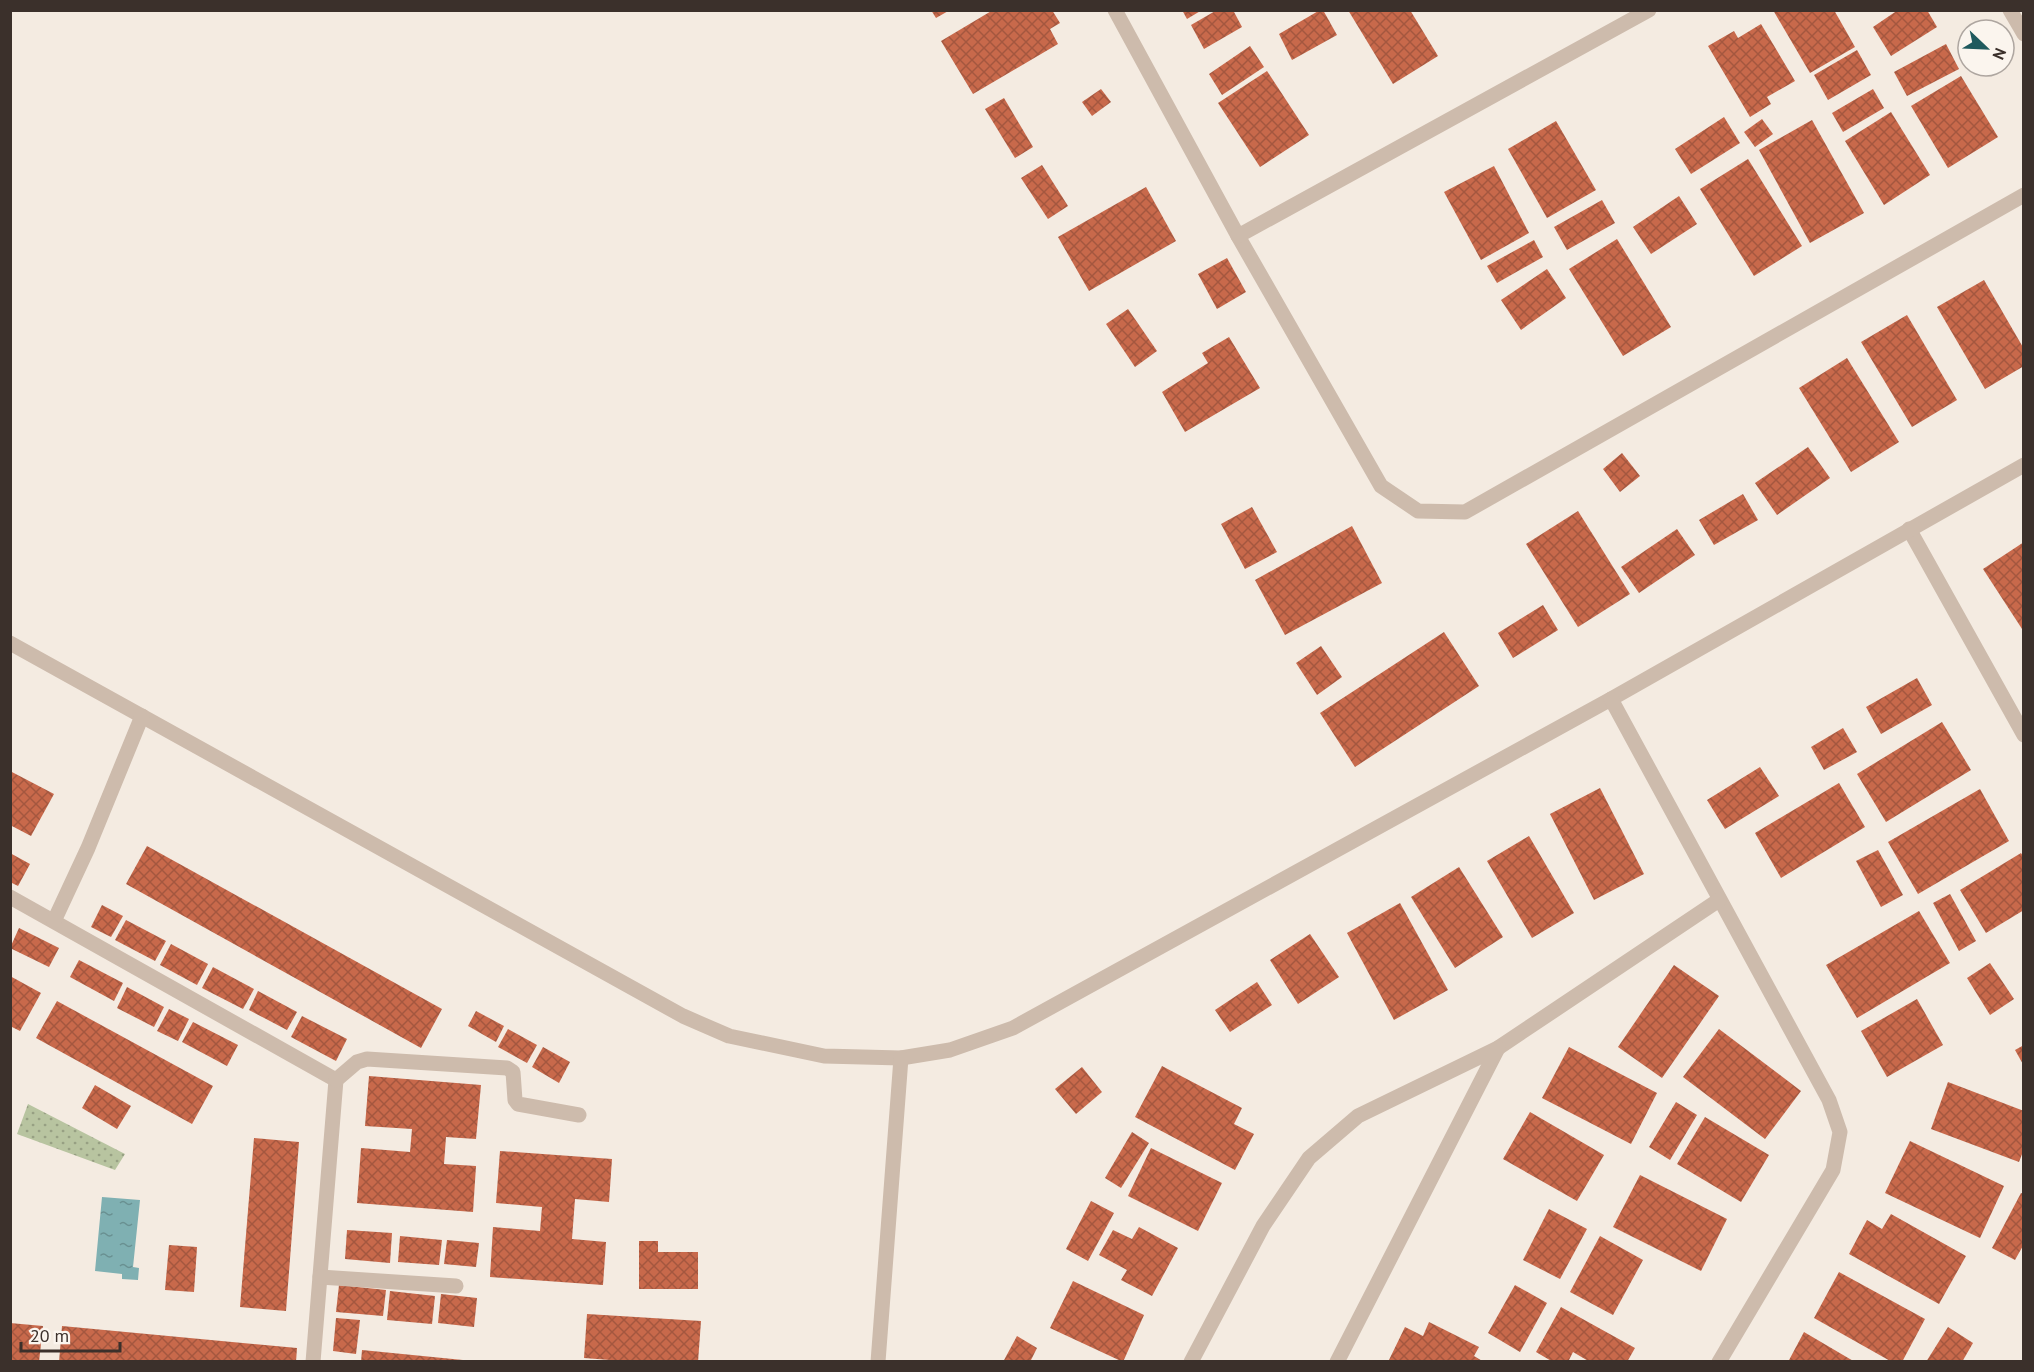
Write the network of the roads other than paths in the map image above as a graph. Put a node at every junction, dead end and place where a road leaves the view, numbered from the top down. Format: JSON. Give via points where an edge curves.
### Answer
{"nodes":[{"id":1,"x":1115,"y":10,"type":"edge"},
{"id":2,"x":1649,"y":10,"type":"edge"},
{"id":3,"x":2010,"y":10,"type":"edge"},
{"id":4,"x":2024,"y":34,"type":"edge"},
{"id":5,"x":2024,"y":195,"type":"edge"},
{"id":6,"x":1238,"y":236,"type":"junction"},
{"id":7,"x":2024,"y":465,"type":"edge"},
{"id":8,"x":1909,"y":529,"type":"junction"},
{"id":9,"x":10,"y":643,"type":"edge"},
{"id":10,"x":1611,"y":699,"type":"junction"},
{"id":11,"x":142,"y":716,"type":"junction"},
{"id":12,"x":2024,"y":735,"type":"edge"},
{"id":13,"x":10,"y":897,"type":"edge"},
{"id":14,"x":1719,"y":900,"type":"junction"},
{"id":15,"x":54,"y":921,"type":"junction"},
{"id":16,"x":1498,"y":1048,"type":"junction"},
{"id":17,"x":902,"y":1058,"type":"junction"},
{"id":18,"x":336,"y":1080,"type":"junction"},
{"id":19,"x":579,"y":1115,"type":"dead end"},
{"id":20,"x":320,"y":1277,"type":"junction"},
{"id":21,"x":456,"y":1287,"type":"dead end"},
{"id":22,"x":313,"y":1362,"type":"edge"},
{"id":23,"x":878,"y":1362,"type":"edge"},
{"id":24,"x":1191,"y":1362,"type":"edge"},
{"id":25,"x":1336,"y":1362,"type":"edge"},
{"id":26,"x":1719,"y":1362,"type":"edge"}],
"edges":[{"from":1,"to":6,"type":"street"},
{"from":2,"to":6,"type":"street"},
{"from":3,"to":4,"type":"street"},
{"from":5,"to":6,"type":"street","via":[[1465,512],[1418,511],[1381,486]]},
{"from":7,"to":8,"type":"street"},
{"from":8,"to":10,"type":"street"},
{"from":8,"to":12,"type":"street"},
{"from":9,"to":11,"type":"street"},
{"from":10,"to":14,"type":"street"},
{"from":10,"to":17,"type":"street","via":[[1013,1028],[950,1050]]},
{"from":11,"to":15,"type":"street"},
{"from":11,"to":17,"type":"street","via":[[683,1016],[729,1036],[824,1056]]},
{"from":13,"to":15,"type":"street"},
{"from":14,"to":16,"type":"street"},
{"from":14,"to":26,"type":"street","via":[[1829,1100],[1840,1132],[1833,1170]]},
{"from":15,"to":18,"type":"street"},
{"from":16,"to":24,"type":"street","via":[[1358,1116],[1309,1158],[1263,1226]]},
{"from":16,"to":25,"type":"street"},
{"from":17,"to":23,"type":"street"},
{"from":18,"to":19,"type":"street","via":[[357,1062],[367,1059],[507,1068],[513,1072],[518,1104]]},
{"from":18,"to":20,"type":"street"},
{"from":20,"to":21,"type":"street"},
{"from":20,"to":22,"type":"street"}]}
